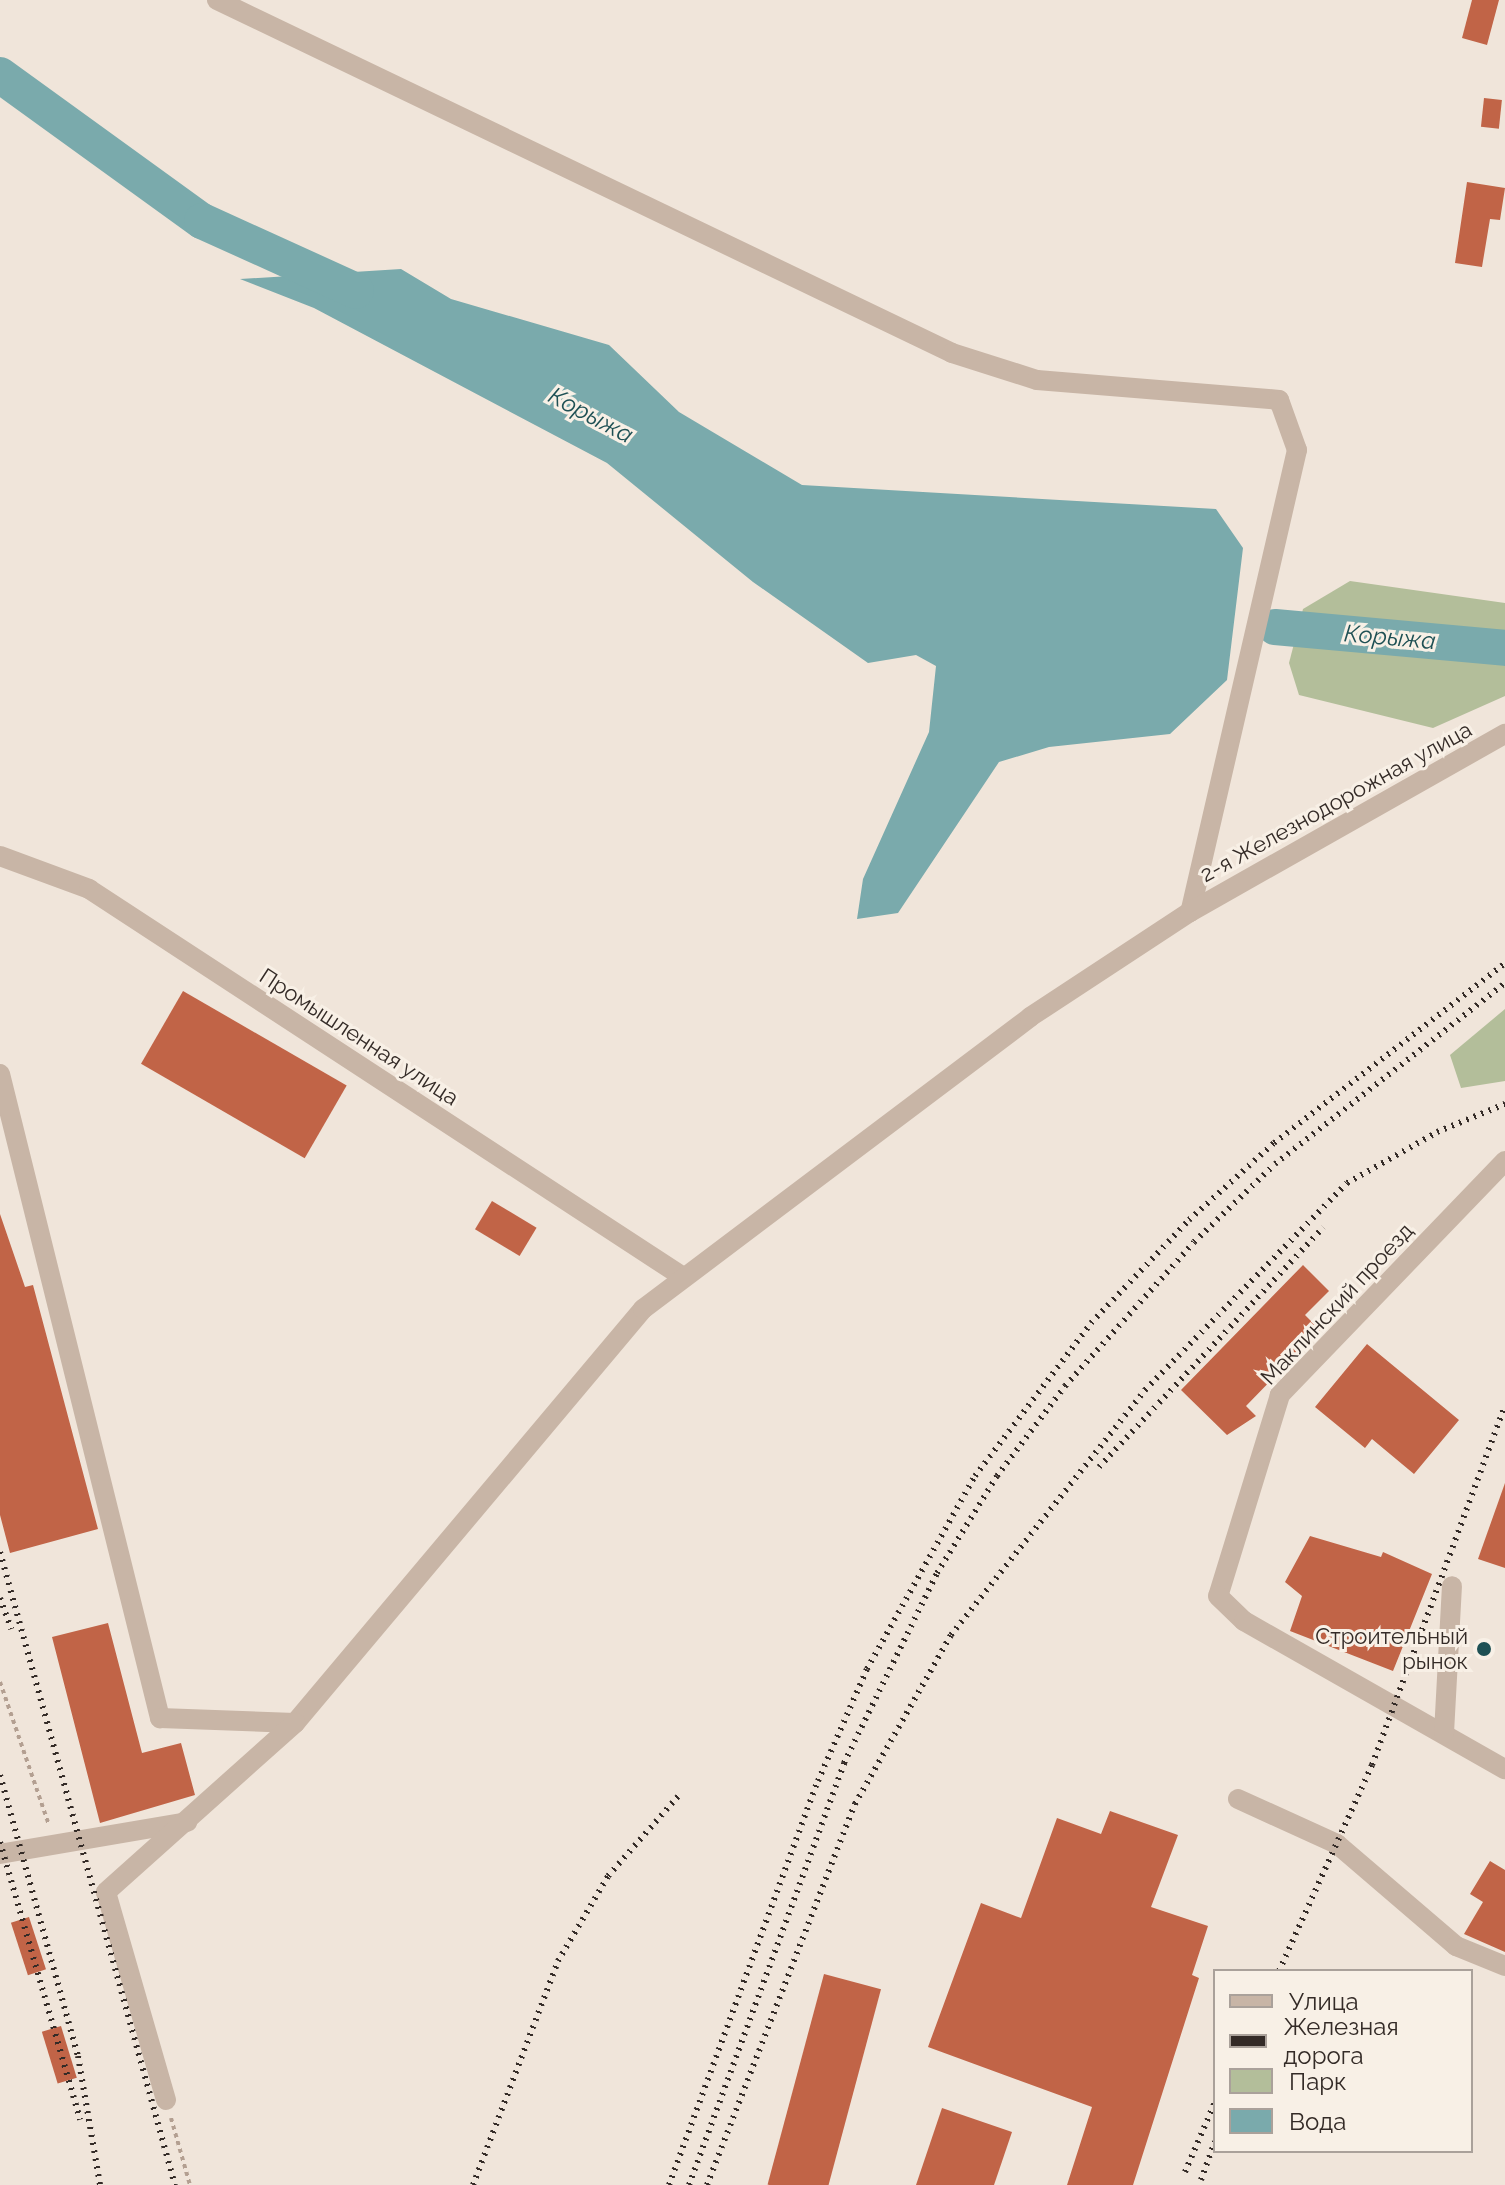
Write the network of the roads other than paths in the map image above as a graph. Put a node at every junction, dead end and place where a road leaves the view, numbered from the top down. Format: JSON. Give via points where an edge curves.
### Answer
{"nodes":[{"id":1,"x":217,"y":0,"type":"edge"},
{"id":2,"x":1505,"y":734,"type":"edge"},
{"id":3,"x":0,"y":856,"type":"edge"},
{"id":4,"x":1190,"y":912,"type":"junction"},
{"id":5,"x":0,"y":1074,"type":"edge"},
{"id":6,"x":1505,"y":1161,"type":"edge"},
{"id":7,"x":683,"y":1277,"type":"junction"},
{"id":8,"x":1452,"y":1586,"type":"dead end"},
{"id":9,"x":295,"y":1723,"type":"junction"},
{"id":10,"x":1444,"y":1733,"type":"junction"},
{"id":11,"x":1505,"y":1769,"type":"edge"},
{"id":12,"x":1238,"y":1799,"type":"dead end"},
{"id":13,"x":187,"y":1822,"type":"junction"},
{"id":14,"x":0,"y":1854,"type":"edge"},
{"id":15,"x":1505,"y":1966,"type":"edge"},
{"id":16,"x":166,"y":2100,"type":"road end"}],
"edges":[{"from":1,"to":4,"type":"street","via":[[952,353],[1037,380],[1279,400],[1297,450]]},
{"from":2,"to":4,"type":"street","name":"2-я Железнодорожная улица"},
{"from":3,"to":7,"type":"street","name":"Промышленная улица","via":[[89,889]]},
{"from":4,"to":7,"type":"street","name":"2-я Железнодорожная улица","via":[[1030,1017]]},
{"from":5,"to":9,"type":"street","via":[[160,1718]]},
{"from":6,"to":10,"type":"street","name":"Маклинский проезд","via":[[1280,1395],[1218,1596],[1244,1621]]},
{"from":7,"to":9,"type":"street","name":"2-я Железнодорожная улица","via":[[643,1309]]},
{"from":8,"to":10,"type":"street"},
{"from":9,"to":13,"type":"street","name":"2-я Железнодорожная улица"},
{"from":10,"to":11,"type":"street","name":"Маклинский проезд"},
{"from":12,"to":15,"type":"street","via":[[1337,1844],[1456,1946]]},
{"from":13,"to":14,"type":"street"},
{"from":13,"to":16,"type":"street","name":"2-я Железнодорожная улица","via":[[106,1892]]}]}
